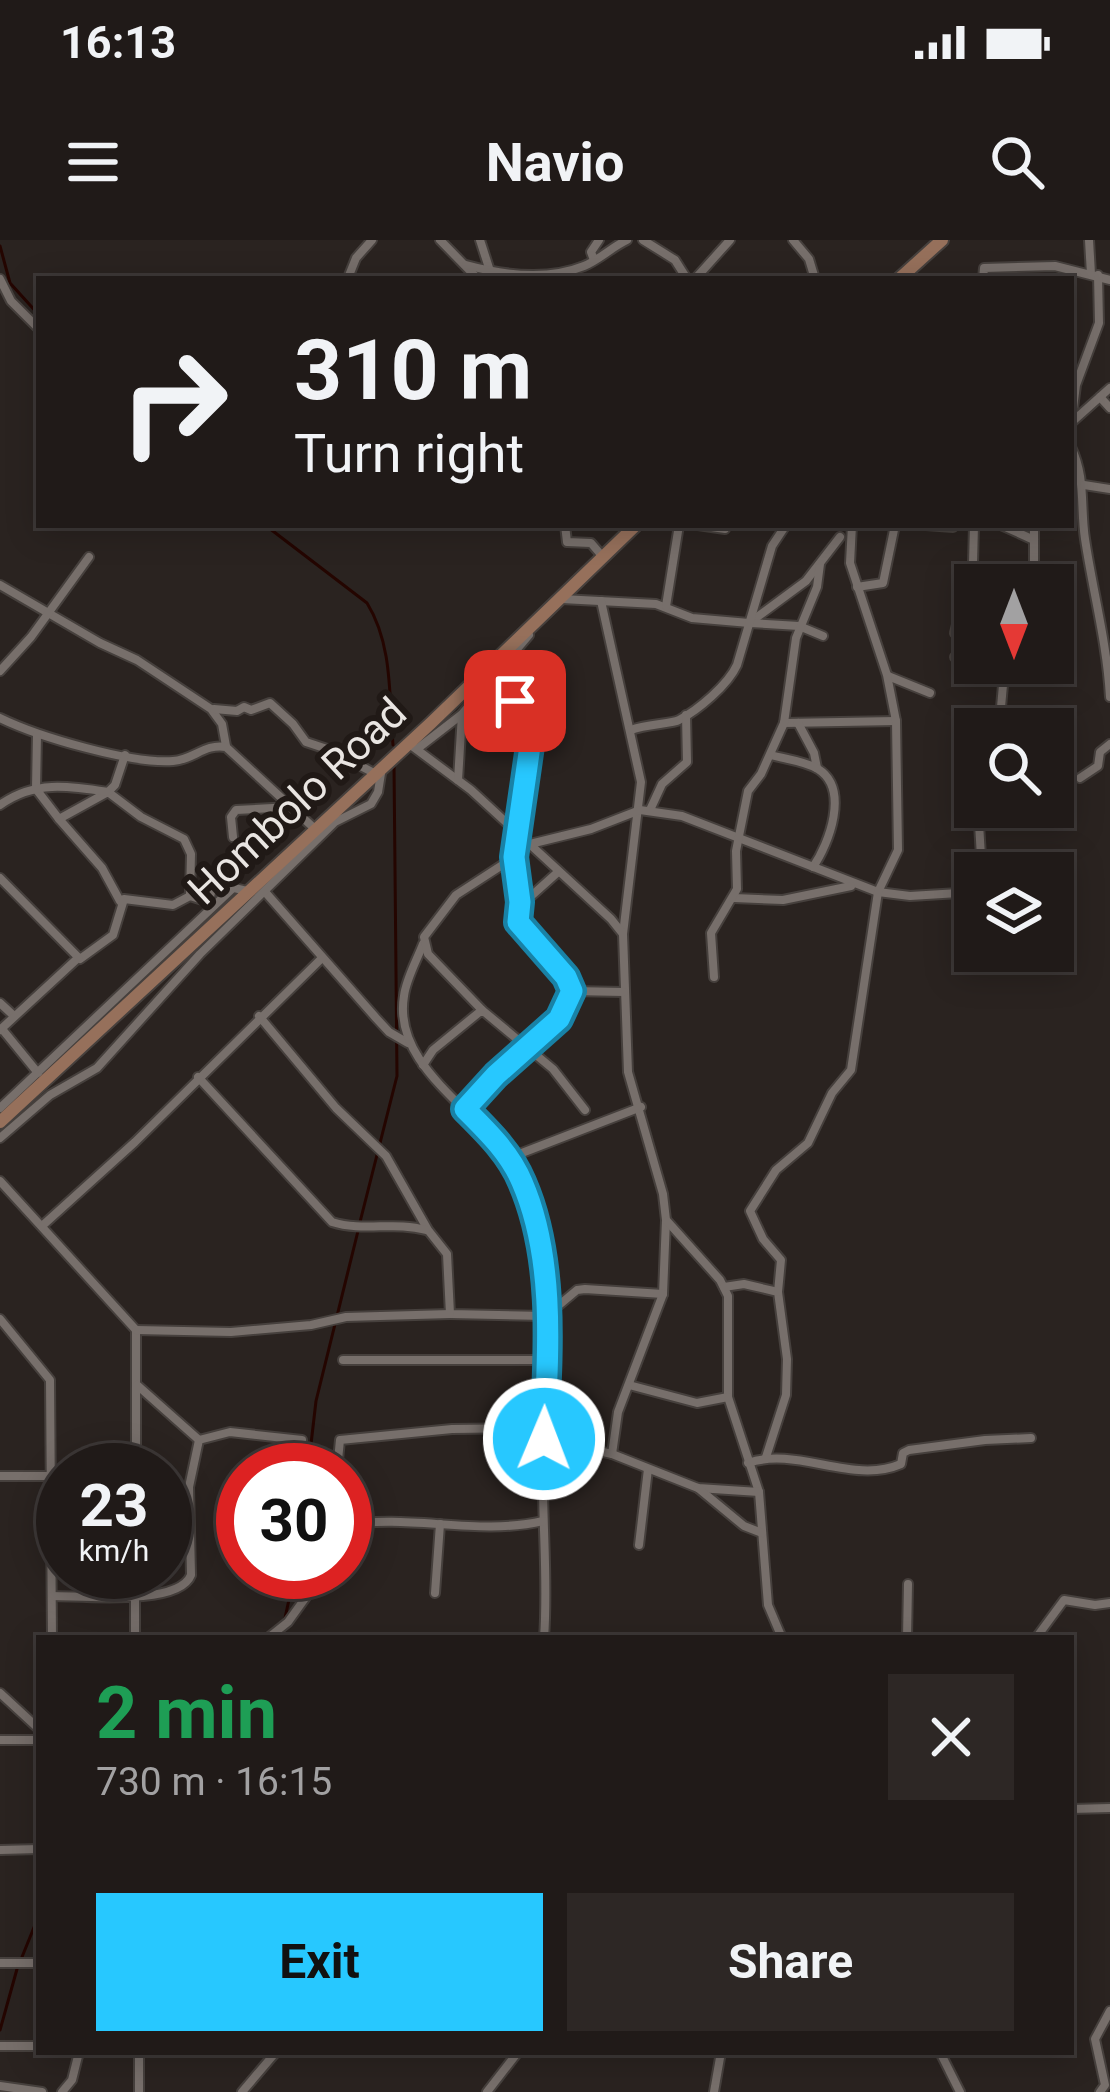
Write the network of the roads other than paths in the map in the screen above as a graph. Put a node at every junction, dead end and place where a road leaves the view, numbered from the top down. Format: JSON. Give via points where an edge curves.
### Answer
{"nodes":[{"id":1,"x":372,"y":240,"type":"edge"},
{"id":2,"x":441,"y":240,"type":"edge"},
{"id":3,"x":480,"y":240,"type":"edge"},
{"id":4,"x":599,"y":240,"type":"edge"},
{"id":5,"x":627,"y":240,"type":"edge"},
{"id":6,"x":643,"y":240,"type":"edge"},
{"id":7,"x":730,"y":240,"type":"edge"},
{"id":8,"x":794,"y":240,"type":"edge"},
{"id":9,"x":943,"y":240,"type":"edge"},
{"id":10,"x":1089,"y":240,"type":"edge"},
{"id":11,"x":594,"y":260,"type":"junction"},
{"id":12,"x":1095,"y":275,"type":"junction"},
{"id":13,"x":349,"y":276,"type":"edge"},
{"id":14,"x":488,"y":276,"type":"edge"},
{"id":15,"x":688,"y":276,"type":"edge"},
{"id":16,"x":694,"y":276,"type":"edge"},
{"id":17,"x":814,"y":276,"type":"edge"},
{"id":18,"x":902,"y":276,"type":"edge"},
{"id":19,"x":984,"y":276,"type":"edge"},
{"id":20,"x":0,"y":279,"type":"edge"},
{"id":21,"x":1110,"y":280,"type":"edge"},
{"id":22,"x":0,"y":296,"type":"edge"},
{"id":23,"x":11,"y":301,"type":"junction"},
{"id":24,"x":36,"y":325,"type":"edge"},
{"id":25,"x":1074,"y":383,"type":"edge"},
{"id":26,"x":1110,"y":388,"type":"edge"},
{"id":27,"x":1100,"y":397,"type":"junction"},
{"id":28,"x":1110,"y":408,"type":"edge"},
{"id":29,"x":1074,"y":420,"type":"edge"},
{"id":30,"x":1074,"y":456,"type":"edge"},
{"id":31,"x":1084,"y":485,"type":"junction"},
{"id":32,"x":1110,"y":489,"type":"edge"},
{"id":33,"x":566,"y":528,"type":"edge"},
{"id":34,"x":633,"y":528,"type":"edge"},
{"id":35,"x":679,"y":528,"type":"edge"},
{"id":36,"x":718,"y":528,"type":"edge"},
{"id":37,"x":784,"y":528,"type":"edge"},
{"id":38,"x":834,"y":528,"type":"edge"},
{"id":39,"x":852,"y":528,"type":"edge"},
{"id":40,"x":894,"y":528,"type":"edge"},
{"id":41,"x":974,"y":528,"type":"edge"},
{"id":42,"x":1008,"y":528,"type":"edge"},
{"id":43,"x":1034,"y":528,"type":"edge"},
{"id":44,"x":725,"y":529,"type":"dead end"},
{"id":45,"x":840,"y":537,"type":"junction"},
{"id":46,"x":1034,"y":540,"type":"junction"},
{"id":47,"x":849,"y":548,"type":"junction"},
{"id":48,"x":89,"y":557,"type":"dead end"},
{"id":49,"x":603,"y":557,"type":"junction"},
{"id":50,"x":970,"y":564,"type":"edge"},
{"id":51,"x":1034,"y":564,"type":"edge"},
{"id":52,"x":820,"y":565,"type":"junction"},
{"id":53,"x":0,"y":585,"type":"edge"},
{"id":54,"x":857,"y":587,"type":"junction"},
{"id":55,"x":1096,"y":598,"type":"junction"},
{"id":56,"x":560,"y":599,"type":"junction"},
{"id":57,"x":1110,"y":599,"type":"edge"},
{"id":58,"x":601,"y":602,"type":"junction"},
{"id":59,"x":666,"y":607,"type":"junction"},
{"id":60,"x":49,"y":614,"type":"junction"},
{"id":61,"x":749,"y":622,"type":"junction"},
{"id":62,"x":536,"y":623,"type":"junction"},
{"id":63,"x":799,"y":626,"type":"junction"},
{"id":64,"x":823,"y":636,"type":"dead end"},
{"id":65,"x":504,"y":667,"type":"junction"},
{"id":66,"x":0,"y":671,"type":"edge"},
{"id":67,"x":887,"y":675,"type":"junction"},
{"id":68,"x":930,"y":693,"type":"dead end"},
{"id":69,"x":1110,"y":697,"type":"edge"},
{"id":70,"x":212,"y":709,"type":"junction"},
{"id":71,"x":462,"y":714,"type":"junction"},
{"id":72,"x":686,"y":714,"type":"junction"},
{"id":73,"x":0,"y":718,"type":"edge"},
{"id":74,"x":896,"y":721,"type":"junction"},
{"id":75,"x":784,"y":723,"type":"junction"},
{"id":76,"x":798,"y":723,"type":"junction"},
{"id":77,"x":631,"y":730,"type":"junction"},
{"id":78,"x":37,"y":734,"type":"junction"},
{"id":79,"x":1110,"y":744,"type":"edge"},
{"id":80,"x":412,"y":746,"type":"junction"},
{"id":81,"x":226,"y":747,"type":"junction"},
{"id":82,"x":125,"y":754,"type":"junction"},
{"id":83,"x":771,"y":755,"type":"junction"},
{"id":84,"x":817,"y":768,"type":"junction"},
{"id":85,"x":378,"y":769,"type":"junction"},
{"id":86,"x":1080,"y":778,"type":"dead end"},
{"id":87,"x":458,"y":780,"type":"junction"},
{"id":88,"x":36,"y":789,"type":"junction"},
{"id":89,"x":108,"y":792,"type":"junction"},
{"id":90,"x":0,"y":805,"type":"edge"},
{"id":91,"x":293,"y":807,"type":"junction"},
{"id":92,"x":645,"y":810,"type":"junction"},
{"id":93,"x":59,"y":818,"type":"junction"},
{"id":94,"x":315,"y":829,"type":"junction"},
{"id":95,"x":518,"y":833,"type":"junction"},
{"id":96,"x":233,"y":837,"type":"dead end"},
{"id":97,"x":738,"y":840,"type":"junction"},
{"id":98,"x":530,"y":844,"type":"junction"},
{"id":99,"x":514,"y":857,"type":"junction"},
{"id":100,"x":813,"y":867,"type":"junction"},
{"id":101,"x":558,"y":872,"type":"junction"},
{"id":102,"x":0,"y":878,"type":"edge"},
{"id":103,"x":853,"y":885,"type":"junction"},
{"id":104,"x":241,"y":889,"type":"junction"},
{"id":105,"x":878,"y":892,"type":"junction"},
{"id":106,"x":266,"y":893,"type":"junction"},
{"id":107,"x":954,"y":893,"type":"edge"},
{"id":108,"x":190,"y":896,"type":"junction"},
{"id":109,"x":734,"y":898,"type":"junction"},
{"id":110,"x":120,"y":902,"type":"junction"},
{"id":111,"x":520,"y":906,"type":"junction"},
{"id":112,"x":622,"y":934,"type":"junction"},
{"id":113,"x":423,"y":944,"type":"junction"},
{"id":114,"x":78,"y":958,"type":"junction"},
{"id":115,"x":322,"y":958,"type":"junction"},
{"id":116,"x":714,"y":977,"type":"dead end"},
{"id":117,"x":572,"y":991,"type":"junction"},
{"id":118,"x":625,"y":992,"type":"junction"},
{"id":119,"x":0,"y":1003,"type":"edge"},
{"id":120,"x":482,"y":1010,"type":"junction"},
{"id":121,"x":14,"y":1016,"type":"junction"},
{"id":122,"x":259,"y":1016,"type":"junction"},
{"id":123,"x":1,"y":1029,"type":"edge"},
{"id":124,"x":405,"y":1041,"type":"junction"},
{"id":125,"x":525,"y":1048,"type":"junction"},
{"id":126,"x":423,"y":1065,"type":"junction"},
{"id":127,"x":38,"y":1072,"type":"junction"},
{"id":128,"x":198,"y":1076,"type":"junction"},
{"id":129,"x":640,"y":1107,"type":"junction"},
{"id":130,"x":465,"y":1109,"type":"junction"},
{"id":131,"x":585,"y":1110,"type":"dead end"},
{"id":132,"x":6,"y":1112,"type":"edge"},
{"id":133,"x":0,"y":1138,"type":"edge"},
{"id":134,"x":509,"y":1158,"type":"junction"},
{"id":135,"x":0,"y":1181,"type":"edge"},
{"id":136,"x":416,"y":1203,"type":"junction"},
{"id":137,"x":666,"y":1220,"type":"junction"},
{"id":138,"x":404,"y":1224,"type":"junction"},
{"id":139,"x":42,"y":1226,"type":"junction"},
{"id":140,"x":428,"y":1230,"type":"junction"},
{"id":141,"x":724,"y":1286,"type":"junction"},
{"id":142,"x":778,"y":1292,"type":"junction"},
{"id":143,"x":663,"y":1294,"type":"junction"},
{"id":144,"x":450,"y":1314,"type":"junction"},
{"id":145,"x":546,"y":1316,"type":"junction"},
{"id":146,"x":0,"y":1319,"type":"edge"},
{"id":147,"x":136,"y":1330,"type":"junction"},
{"id":148,"x":343,"y":1360,"type":"dead end"},
{"id":149,"x":545,"y":1360,"type":"junction"},
{"id":150,"x":135,"y":1384,"type":"junction"},
{"id":151,"x":629,"y":1385,"type":"junction"},
{"id":152,"x":728,"y":1397,"type":"junction"},
{"id":153,"x":544,"y":1434,"type":"junction"},
{"id":154,"x":1031,"y":1438,"type":"dead end"},
{"id":155,"x":199,"y":1440,"type":"junction"},
{"id":156,"x":302,"y":1440,"type":"dead end"},
{"id":157,"x":55,"y":1443,"type":"edge"},
{"id":158,"x":136,"y":1443,"type":"edge"},
{"id":159,"x":340,"y":1443,"type":"edge"},
{"id":160,"x":612,"y":1454,"type":"junction"},
{"id":161,"x":766,"y":1457,"type":"junction"},
{"id":162,"x":748,"y":1463,"type":"junction"},
{"id":163,"x":192,"y":1466,"type":"edge"},
{"id":164,"x":648,"y":1469,"type":"junction"},
{"id":165,"x":0,"y":1476,"type":"edge"},
{"id":166,"x":36,"y":1476,"type":"edge"},
{"id":167,"x":698,"y":1488,"type":"junction"},
{"id":168,"x":759,"y":1492,"type":"junction"},
{"id":169,"x":543,"y":1521,"type":"junction"},
{"id":170,"x":372,"y":1523,"type":"edge"},
{"id":171,"x":440,"y":1525,"type":"junction"},
{"id":172,"x":762,"y":1533,"type":"junction"},
{"id":173,"x":639,"y":1545,"type":"dead end"},
{"id":174,"x":908,"y":1583,"type":"dead end"},
{"id":175,"x":435,"y":1593,"type":"dead end"},
{"id":176,"x":52,"y":1599,"type":"edge"},
{"id":177,"x":134,"y":1599,"type":"edge"},
{"id":178,"x":305,"y":1599,"type":"edge"},
{"id":179,"x":1110,"y":1603,"type":"edge"},
{"id":180,"x":52,"y":1635,"type":"edge"},
{"id":181,"x":135,"y":1635,"type":"edge"},
{"id":182,"x":272,"y":1635,"type":"edge"},
{"id":183,"x":544,"y":1635,"type":"edge"},
{"id":184,"x":781,"y":1635,"type":"edge"},
{"id":185,"x":907,"y":1635,"type":"edge"},
{"id":186,"x":1038,"y":1635,"type":"edge"},
{"id":187,"x":0,"y":1693,"type":"edge"},
{"id":188,"x":36,"y":1726,"type":"edge"},
{"id":189,"x":0,"y":1740,"type":"edge"},
{"id":190,"x":36,"y":1740,"type":"edge"},
{"id":191,"x":1110,"y":1808,"type":"edge"},
{"id":192,"x":1074,"y":1809,"type":"edge"},
{"id":193,"x":0,"y":1850,"type":"edge"},
{"id":194,"x":36,"y":1850,"type":"edge"},
{"id":195,"x":0,"y":1963,"type":"edge"},
{"id":196,"x":36,"y":1963,"type":"edge"},
{"id":197,"x":1110,"y":2011,"type":"edge"},
{"id":198,"x":0,"y":2046,"type":"edge"},
{"id":199,"x":36,"y":2046,"type":"edge"},
{"id":200,"x":78,"y":2055,"type":"edge"},
{"id":201,"x":139,"y":2055,"type":"edge"},
{"id":202,"x":273,"y":2055,"type":"edge"},
{"id":203,"x":516,"y":2055,"type":"edge"},
{"id":204,"x":720,"y":2055,"type":"edge"},
{"id":205,"x":942,"y":2055,"type":"edge"},
{"id":206,"x":0,"y":2086,"type":"edge"},
{"id":207,"x":43,"y":2092,"type":"edge"},
{"id":208,"x":62,"y":2092,"type":"edge"},
{"id":209,"x":139,"y":2092,"type":"edge"},
{"id":210,"x":242,"y":2092,"type":"edge"},
{"id":211,"x":488,"y":2092,"type":"edge"},
{"id":212,"x":714,"y":2092,"type":"edge"},
{"id":213,"x":961,"y":2092,"type":"edge"},
{"id":214,"x":1100,"y":2092,"type":"edge"}],
"edges":[{"from":1,"to":13,"type":"street"},
{"from":2,"to":14,"type":"street"},
{"from":3,"to":14,"type":"street"},
{"from":4,"to":11,"type":"street"},
{"from":5,"to":11,"type":"street"},
{"from":6,"to":15,"type":"street"},
{"from":7,"to":16,"type":"street"},
{"from":8,"to":17,"type":"street"},
{"from":9,"to":18,"type":"street"},
{"from":10,"to":12,"type":"street"},
{"from":11,"to":14,"type":"street","via":[[568,270]]},
{"from":12,"to":19,"type":"street","via":[[1042,266],[985,268]]},
{"from":12,"to":21,"type":"street"},
{"from":12,"to":25,"type":"street","via":[[1100,323]]},
{"from":20,"to":23,"type":"street"},
{"from":22,"to":23,"type":"street"},
{"from":23,"to":24,"type":"street"},
{"from":26,"to":27,"type":"street"},
{"from":27,"to":28,"type":"street"},
{"from":27,"to":29,"type":"street"},
{"from":30,"to":31,"type":"street"},
{"from":31,"to":32,"type":"street"},
{"from":31,"to":55,"type":"street"},
{"from":33,"to":49,"type":"street","via":[[567,542],[591,543]]},
{"from":34,"to":49,"type":"street","name":"Hombolo Road"},
{"from":35,"to":59,"type":"street"},
{"from":36,"to":44,"type":"street"},
{"from":37,"to":61,"type":"street"},
{"from":38,"to":45,"type":"street"},
{"from":39,"to":47,"type":"street"},
{"from":40,"to":54,"type":"street","via":[[882,585]]},
{"from":41,"to":50,"type":"street"},
{"from":42,"to":46,"type":"street"},
{"from":43,"to":46,"type":"street"},
{"from":45,"to":47,"type":"street"},
{"from":45,"to":52,"type":"street"},
{"from":46,"to":51,"type":"street"},
{"from":47,"to":54,"type":"street"},
{"from":48,"to":60,"type":"street"},
{"from":49,"to":56,"type":"street","name":"Hombolo Road"},
{"from":52,"to":61,"type":"street"},
{"from":52,"to":63,"type":"street"},
{"from":53,"to":60,"type":"street"},
{"from":54,"to":67,"type":"street"},
{"from":55,"to":57,"type":"street"},
{"from":55,"to":69,"type":"street"},
{"from":56,"to":58,"type":"street"},
{"from":56,"to":62,"type":"street","name":"Hombolo Road"},
{"from":58,"to":59,"type":"street"},
{"from":58,"to":77,"type":"street"},
{"from":59,"to":61,"type":"street","via":[[692,618]]},
{"from":60,"to":66,"type":"street"},
{"from":60,"to":70,"type":"street"},
{"from":61,"to":63,"type":"street"},
{"from":61,"to":72,"type":"street","via":[[728,682]]},
{"from":62,"to":65,"type":"street"},
{"from":62,"to":80,"type":"street","name":"Hombolo Road"},
{"from":63,"to":64,"type":"street"},
{"from":63,"to":75,"type":"street"},
{"from":65,"to":71,"type":"street"},
{"from":65,"to":95,"type":"street","via":[[530,746]]},
{"from":67,"to":68,"type":"street"},
{"from":67,"to":74,"type":"street"},
{"from":70,"to":81,"type":"street"},
{"from":70,"to":85,"type":"street","via":[[269,703],[306,742]]},
{"from":71,"to":80,"type":"street"},
{"from":71,"to":87,"type":"street"},
{"from":72,"to":77,"type":"street"},
{"from":72,"to":92,"type":"street","via":[[687,762]]},
{"from":73,"to":78,"type":"street"},
{"from":74,"to":76,"type":"street"},
{"from":74,"to":105,"type":"street","via":[[898,843]]},
{"from":75,"to":76,"type":"street"},
{"from":75,"to":83,"type":"street"},
{"from":76,"to":84,"type":"street"},
{"from":77,"to":92,"type":"street"},
{"from":78,"to":82,"type":"street"},
{"from":78,"to":88,"type":"street"},
{"from":79,"to":86,"type":"street"},
{"from":80,"to":85,"type":"street","name":"Hombolo Road"},
{"from":80,"to":87,"type":"street"},
{"from":81,"to":82,"type":"street","via":[[178,761]]},
{"from":81,"to":91,"type":"street"},
{"from":82,"to":89,"type":"street"},
{"from":83,"to":84,"type":"street"},
{"from":83,"to":97,"type":"street","via":[[748,791]]},
{"from":84,"to":100,"type":"street","via":[[834,802]]},
{"from":85,"to":94,"type":"street","name":"Hombolo Road"},
{"from":85,"to":106,"type":"street","via":[[370,804],[335,822]]},
{"from":87,"to":95,"type":"street"},
{"from":88,"to":89,"type":"street"},
{"from":88,"to":90,"type":"street"},
{"from":88,"to":93,"type":"street"},
{"from":89,"to":93,"type":"street"},
{"from":89,"to":108,"type":"street","via":[[184,839]]},
{"from":91,"to":94,"type":"street"},
{"from":91,"to":96,"type":"street","via":[[236,810]]},
{"from":92,"to":97,"type":"street"},
{"from":92,"to":98,"type":"street"},
{"from":92,"to":112,"type":"street"},
{"from":93,"to":110,"type":"street"},
{"from":94,"to":104,"type":"street","name":"Hombolo Road"},
{"from":95,"to":98,"type":"street"},
{"from":95,"to":99,"type":"street"},
{"from":97,"to":100,"type":"street"},
{"from":97,"to":109,"type":"street"},
{"from":98,"to":101,"type":"street"},
{"from":99,"to":111,"type":"street"},
{"from":99,"to":113,"type":"street","via":[[456,896]]},
{"from":100,"to":103,"type":"street"},
{"from":101,"to":111,"type":"street"},
{"from":101,"to":112,"type":"street"},
{"from":102,"to":114,"type":"street"},
{"from":103,"to":105,"type":"street"},
{"from":103,"to":109,"type":"street","via":[[783,900]]},
{"from":104,"to":108,"type":"street","via":[[213,883],[209,902]]},
{"from":104,"to":127,"type":"street"},
{"from":104,"to":132,"type":"street","name":"Hombolo Road"},
{"from":105,"to":107,"type":"street"},
{"from":105,"to":142,"type":"street","via":[[852,1067],[808,1143],[776,1170],[750,1210],[781,1260]]},
{"from":106,"to":115,"type":"street"},
{"from":106,"to":132,"type":"street","via":[[97,1068]]},
{"from":108,"to":110,"type":"street","via":[[173,905]]},
{"from":109,"to":116,"type":"street","via":[[711,934]]},
{"from":110,"to":114,"type":"street","via":[[113,935]]},
{"from":111,"to":117,"type":"street","via":[[518,922]]},
{"from":112,"to":118,"type":"street"},
{"from":113,"to":120,"type":"street"},
{"from":113,"to":124,"type":"street","via":[[403,998]]},
{"from":114,"to":121,"type":"street"},
{"from":115,"to":122,"type":"street"},
{"from":115,"to":124,"type":"street"},
{"from":117,"to":118,"type":"street"},
{"from":117,"to":125,"type":"street","via":[[559,1019]]},
{"from":118,"to":129,"type":"street","via":[[628,1072]]},
{"from":119,"to":121,"type":"street"},
{"from":120,"to":125,"type":"street"},
{"from":120,"to":126,"type":"street"},
{"from":121,"to":123,"type":"street"},
{"from":122,"to":128,"type":"street"},
{"from":122,"to":136,"type":"street","via":[[386,1156]]},
{"from":123,"to":127,"type":"street"},
{"from":124,"to":126,"type":"street"},
{"from":125,"to":130,"type":"street"},
{"from":125,"to":131,"type":"street"},
{"from":126,"to":130,"type":"street"},
{"from":127,"to":132,"type":"street"},
{"from":128,"to":138,"type":"street","via":[[332,1222]]},
{"from":128,"to":139,"type":"street"},
{"from":129,"to":134,"type":"street"},
{"from":129,"to":137,"type":"street"},
{"from":130,"to":134,"type":"street"},
{"from":132,"to":133,"type":"street"},
{"from":134,"to":145,"type":"street","via":[[540,1243]]},
{"from":135,"to":139,"type":"street"},
{"from":136,"to":138,"type":"street"},
{"from":136,"to":140,"type":"street"},
{"from":137,"to":141,"type":"street"},
{"from":137,"to":143,"type":"street"},
{"from":138,"to":140,"type":"street"},
{"from":139,"to":147,"type":"street"},
{"from":140,"to":144,"type":"street","via":[[447,1254]]},
{"from":141,"to":142,"type":"street"},
{"from":141,"to":152,"type":"street"},
{"from":142,"to":161,"type":"street","via":[[786,1395]]},
{"from":143,"to":145,"type":"street","via":[[585,1288]]},
{"from":143,"to":151,"type":"street"},
{"from":144,"to":145,"type":"street"},
{"from":144,"to":147,"type":"street","via":[[231,1332]]},
{"from":145,"to":149,"type":"street"},
{"from":146,"to":157,"type":"street","via":[[49,1376]]},
{"from":147,"to":150,"type":"street"},
{"from":148,"to":149,"type":"street"},
{"from":149,"to":153,"type":"street"},
{"from":150,"to":155,"type":"street"},
{"from":150,"to":158,"type":"street"},
{"from":151,"to":152,"type":"street","via":[[698,1403]]},
{"from":151,"to":160,"type":"street"},
{"from":152,"to":162,"type":"street"},
{"from":153,"to":159,"type":"street","via":[[452,1429]]},
{"from":153,"to":160,"type":"street"},
{"from":153,"to":169,"type":"street"},
{"from":154,"to":161,"type":"street","via":[[909,1450],[889,1469]]},
{"from":155,"to":156,"type":"street","via":[[230,1432]]},
{"from":155,"to":163,"type":"street"},
{"from":160,"to":164,"type":"street"},
{"from":161,"to":162,"type":"street"},
{"from":162,"to":168,"type":"street"},
{"from":164,"to":167,"type":"street"},
{"from":164,"to":173,"type":"street"},
{"from":165,"to":166,"type":"street"},
{"from":167,"to":168,"type":"street"},
{"from":167,"to":172,"type":"street"},
{"from":168,"to":172,"type":"street"},
{"from":169,"to":171,"type":"street"},
{"from":169,"to":183,"type":"street"},
{"from":170,"to":171,"type":"street"},
{"from":171,"to":175,"type":"street"},
{"from":172,"to":184,"type":"street","via":[[768,1605]]},
{"from":174,"to":185,"type":"street"},
{"from":176,"to":180,"type":"street"},
{"from":177,"to":181,"type":"street"},
{"from":178,"to":182,"type":"street"},
{"from":179,"to":186,"type":"street","via":[[1064,1600]]},
{"from":187,"to":188,"type":"street"},
{"from":189,"to":190,"type":"street"},
{"from":191,"to":192,"type":"street"},
{"from":193,"to":194,"type":"street"},
{"from":195,"to":196,"type":"street"},
{"from":197,"to":214,"type":"street","via":[[1095,2039]]},
{"from":198,"to":199,"type":"street"},
{"from":200,"to":208,"type":"street"},
{"from":201,"to":209,"type":"street"},
{"from":202,"to":210,"type":"street"},
{"from":203,"to":211,"type":"street"},
{"from":204,"to":212,"type":"street"},
{"from":205,"to":213,"type":"street"},
{"from":206,"to":207,"type":"street"}]}
